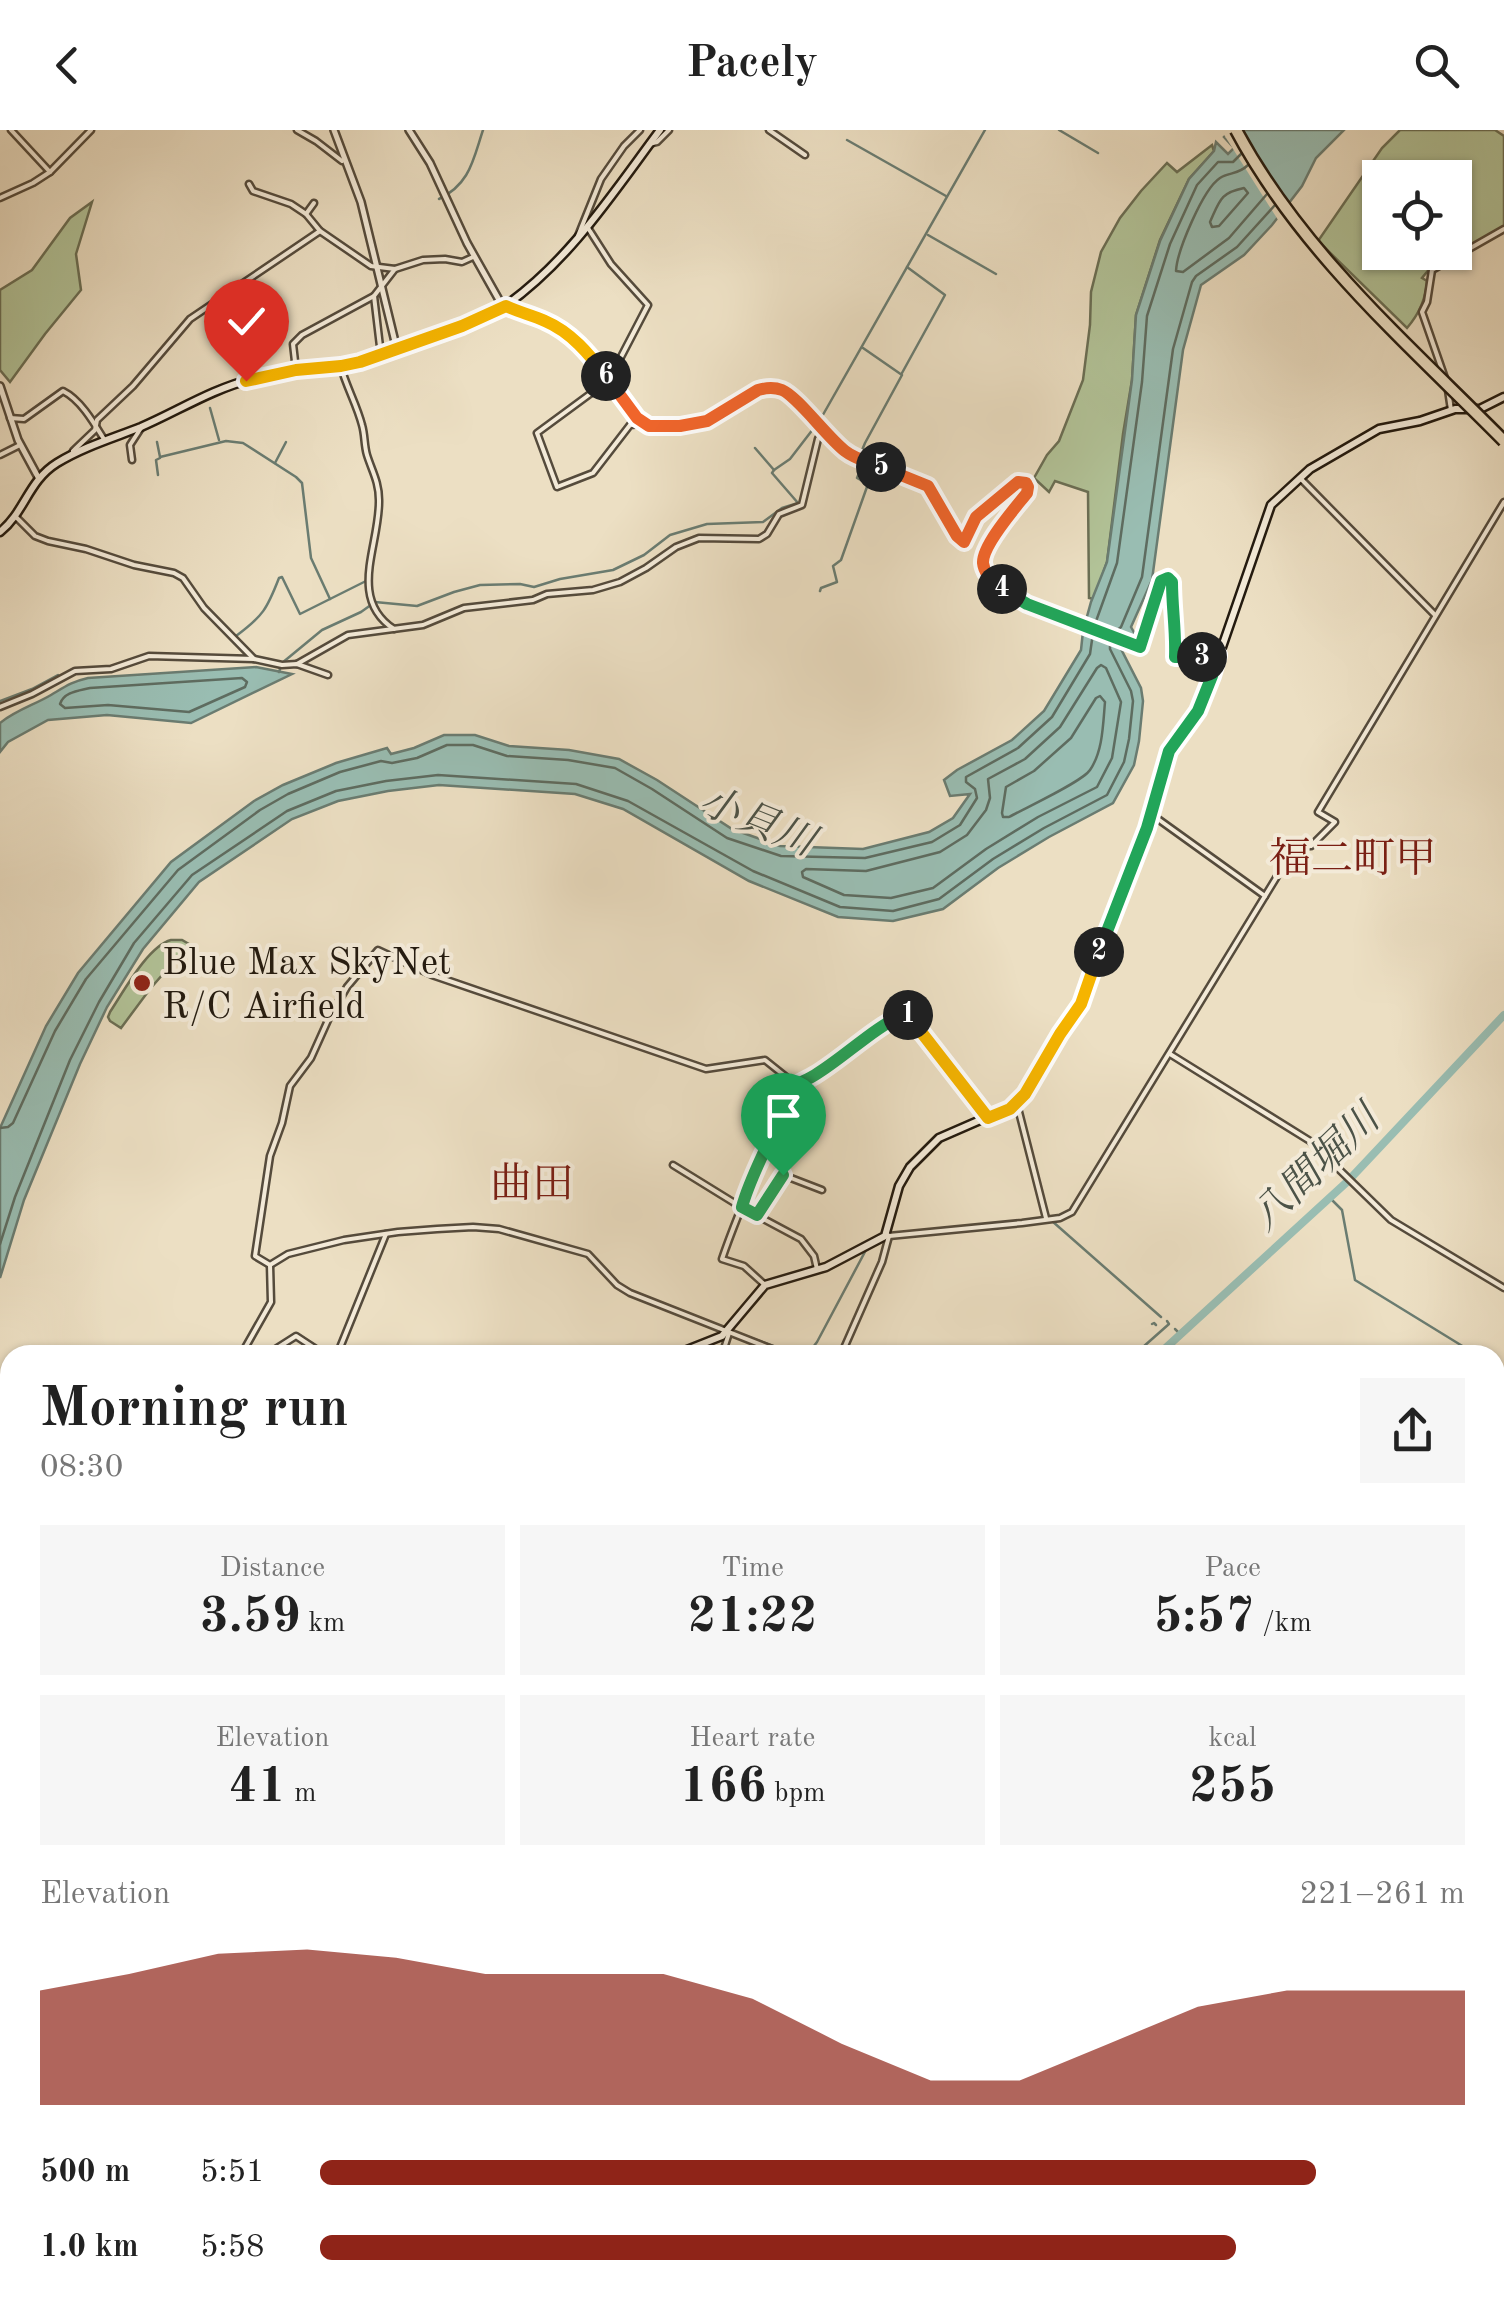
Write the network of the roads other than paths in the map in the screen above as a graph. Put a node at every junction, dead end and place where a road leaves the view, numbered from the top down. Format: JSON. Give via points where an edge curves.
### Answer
{"nodes":[{"id":1,"x":11,"y":130,"type":"edge"},
{"id":2,"x":91,"y":130,"type":"edge"},
{"id":3,"x":297,"y":130,"type":"edge"},
{"id":4,"x":334,"y":130,"type":"edge"},
{"id":5,"x":409,"y":130,"type":"edge"},
{"id":6,"x":640,"y":130,"type":"edge"},
{"id":7,"x":660,"y":130,"type":"edge"},
{"id":8,"x":669,"y":130,"type":"edge"},
{"id":9,"x":769,"y":130,"type":"edge"},
{"id":10,"x":1236,"y":130,"type":"edge"},
{"id":11,"x":649,"y":144,"type":"junction"},
{"id":12,"x":805,"y":155,"type":"dead end"},
{"id":13,"x":342,"y":160,"type":"dead end"},
{"id":14,"x":50,"y":172,"type":"junction"},
{"id":15,"x":249,"y":184,"type":"dead end"},
{"id":16,"x":0,"y":198,"type":"edge"},
{"id":17,"x":314,"y":203,"type":"dead end"},
{"id":18,"x":306,"y":214,"type":"junction"},
{"id":19,"x":588,"y":228,"type":"junction"},
{"id":20,"x":1504,"y":229,"type":"edge"},
{"id":21,"x":320,"y":231,"type":"junction"},
{"id":22,"x":579,"y":238,"type":"junction"},
{"id":23,"x":475,"y":256,"type":"junction"},
{"id":24,"x":376,"y":265,"type":"junction"},
{"id":25,"x":395,"y":268,"type":"junction"},
{"id":26,"x":381,"y":287,"type":"junction"},
{"id":27,"x":374,"y":296,"type":"junction"},
{"id":28,"x":504,"y":307,"type":"junction"},
{"id":29,"x":397,"y":350,"type":"junction"},
{"id":30,"x":381,"y":355,"type":"junction"},
{"id":31,"x":341,"y":366,"type":"junction"},
{"id":32,"x":296,"y":370,"type":"junction"},
{"id":33,"x":608,"y":380,"type":"junction"},
{"id":34,"x":0,"y":386,"type":"edge"},
{"id":35,"x":1503,"y":400,"type":"edge"},
{"id":36,"x":1451,"y":410,"type":"junction"},
{"id":37,"x":10,"y":418,"type":"junction"},
{"id":38,"x":643,"y":423,"type":"junction"},
{"id":39,"x":96,"y":426,"type":"junction"},
{"id":40,"x":142,"y":426,"type":"junction"},
{"id":41,"x":824,"y":432,"type":"junction"},
{"id":42,"x":105,"y":441,"type":"junction"},
{"id":43,"x":1504,"y":441,"type":"edge"},
{"id":44,"x":20,"y":445,"type":"junction"},
{"id":45,"x":0,"y":455,"type":"edge"},
{"id":46,"x":69,"y":456,"type":"junction"},
{"id":47,"x":132,"y":460,"type":"dead end"},
{"id":48,"x":1299,"y":476,"type":"junction"},
{"id":49,"x":38,"y":477,"type":"junction"},
{"id":50,"x":1504,"y":502,"type":"edge"},
{"id":51,"x":15,"y":516,"type":"junction"},
{"id":52,"x":0,"y":532,"type":"edge"},
{"id":53,"x":1436,"y":615,"type":"junction"},
{"id":54,"x":396,"y":630,"type":"junction"},
{"id":55,"x":1218,"y":655,"type":"junction"},
{"id":56,"x":254,"y":659,"type":"junction"},
{"id":57,"x":298,"y":664,"type":"junction"},
{"id":58,"x":328,"y":675,"type":"dead end"},
{"id":59,"x":0,"y":707,"type":"edge"},
{"id":60,"x":1150,"y":814,"type":"junction"},
{"id":61,"x":1265,"y":896,"type":"junction"},
{"id":62,"x":1170,"y":1054,"type":"junction"},
{"id":63,"x":795,"y":1084,"type":"junction"},
{"id":64,"x":1017,"y":1104,"type":"junction"},
{"id":65,"x":988,"y":1118,"type":"junction"},
{"id":66,"x":673,"y":1165,"type":"dead end"},
{"id":67,"x":822,"y":1190,"type":"dead end"},
{"id":68,"x":742,"y":1207,"type":"junction"},
{"id":69,"x":757,"y":1215,"type":"junction"},
{"id":70,"x":1046,"y":1218,"type":"junction"},
{"id":71,"x":386,"y":1234,"type":"junction"},
{"id":72,"x":888,"y":1234,"type":"junction"},
{"id":73,"x":270,"y":1265,"type":"junction"},
{"id":74,"x":817,"y":1269,"type":"junction"},
{"id":75,"x":765,"y":1285,"type":"junction"},
{"id":76,"x":1504,"y":1288,"type":"edge"},
{"id":77,"x":729,"y":1332,"type":"junction"},
{"id":78,"x":247,"y":1345,"type":"edge"},
{"id":79,"x":282,"y":1345,"type":"edge"},
{"id":80,"x":310,"y":1345,"type":"edge"},
{"id":81,"x":340,"y":1345,"type":"edge"},
{"id":82,"x":699,"y":1345,"type":"edge"},
{"id":83,"x":725,"y":1345,"type":"edge"},
{"id":84,"x":761,"y":1345,"type":"edge"},
{"id":85,"x":845,"y":1345,"type":"edge"}],
"edges":[{"from":1,"to":14,"type":"street"},
{"from":2,"to":14,"type":"street"},
{"from":3,"to":13,"type":"street"},
{"from":4,"to":24,"type":"street"},
{"from":5,"to":23,"type":"street"},
{"from":6,"to":22,"type":"street","via":[[601,179]]},
{"from":7,"to":11,"type":"main road"},
{"from":8,"to":11,"type":"street"},
{"from":9,"to":12,"type":"street"},
{"from":10,"to":43,"type":"highway","bridge":true,"via":[[1323,256]]},
{"from":11,"to":19,"type":"main road"},
{"from":14,"to":16,"type":"street"},
{"from":15,"to":18,"type":"street"},
{"from":17,"to":18,"type":"street"},
{"from":18,"to":21,"type":"street"},
{"from":19,"to":22,"type":"main road"},
{"from":19,"to":33,"type":"street","via":[[648,305]]},
{"from":20,"to":36,"type":"street","via":[[1432,270],[1422,312]]},
{"from":21,"to":24,"type":"street"},
{"from":21,"to":39,"type":"street","via":[[190,320]]},
{"from":22,"to":28,"type":"main road"},
{"from":23,"to":25,"type":"street"},
{"from":23,"to":28,"type":"street"},
{"from":24,"to":25,"type":"street"},
{"from":24,"to":26,"type":"street"},
{"from":25,"to":26,"type":"street"},
{"from":26,"to":27,"type":"street"},
{"from":26,"to":29,"type":"street"},
{"from":27,"to":30,"type":"street"},
{"from":27,"to":32,"type":"street","via":[[302,335],[294,344]]},
{"from":28,"to":29,"type":"main road"},
{"from":28,"to":33,"type":"street","via":[[547,321],[570,337]]},
{"from":29,"to":30,"type":"main road"},
{"from":30,"to":31,"type":"main road"},
{"from":31,"to":32,"type":"main road"},
{"from":31,"to":54,"type":"street","via":[[377,478],[371,598],[382,621]]},
{"from":32,"to":40,"type":"main road","via":[[214,391]]},
{"from":33,"to":38,"type":"street"},
{"from":33,"to":38,"type":"street","via":[[537,432],[554,484],[594,472],[630,425]]},
{"from":34,"to":37,"type":"street"},
{"from":35,"to":36,"type":"main road","via":[[1480,410]]},
{"from":36,"to":48,"type":"main road","via":[[1379,429]]},
{"from":37,"to":39,"type":"street","via":[[24,419],[64,390]]},
{"from":37,"to":44,"type":"street"},
{"from":38,"to":41,"type":"street","via":[[707,421],[767,388],[792,397]]},
{"from":39,"to":42,"type":"street"},
{"from":39,"to":46,"type":"street"},
{"from":40,"to":42,"type":"main road"},
{"from":40,"to":47,"type":"street","via":[[130,445]]},
{"from":41,"to":54,"type":"street","via":[[802,504],[779,514],[759,540],[699,538],[620,582],[464,608]]},
{"from":41,"to":55,"type":"street","via":[[848,454],[928,486],[964,542],[976,517],[1018,482],[1026,483],[1027,493],[985,552],[984,568],[994,584],[1140,647],[1161,581],[1168,578],[1175,657]]},
{"from":42,"to":46,"type":"main road"},
{"from":44,"to":45,"type":"street"},
{"from":44,"to":49,"type":"street"},
{"from":46,"to":49,"type":"main road"},
{"from":48,"to":53,"type":"street"},
{"from":48,"to":55,"type":"main road","via":[[1267,511]]},
{"from":49,"to":51,"type":"main road"},
{"from":50,"to":53,"type":"street"},
{"from":51,"to":52,"type":"main road"},
{"from":51,"to":56,"type":"street","via":[[48,542],[174,572]]},
{"from":53,"to":61,"type":"street","via":[[1318,812],[1334,822],[1311,846],[1295,847]]},
{"from":54,"to":57,"type":"street","via":[[348,635]]},
{"from":55,"to":60,"type":"main road","via":[[1198,711],[1169,751]]},
{"from":56,"to":57,"type":"street"},
{"from":56,"to":59,"type":"street","via":[[149,656],[111,669],[75,671]]},
{"from":57,"to":58,"type":"street"},
{"from":60,"to":61,"type":"street"},
{"from":60,"to":64,"type":"main road","via":[[1086,993]]},
{"from":61,"to":62,"type":"street"},
{"from":62,"to":70,"type":"street","via":[[1072,1212]]},
{"from":62,"to":76,"type":"street","via":[[1310,1142],[1392,1220]]},
{"from":63,"to":65,"type":"street","via":[[906,1013]]},
{"from":63,"to":68,"type":"street","via":[[782,1099]]},
{"from":63,"to":73,"type":"street","via":[[766,1060],[706,1069],[432,975],[378,950],[347,987],[290,1086],[265,1180],[255,1256]]},
{"from":64,"to":65,"type":"main road"},
{"from":64,"to":70,"type":"street"},
{"from":65,"to":72,"type":"main road","via":[[939,1138],[910,1167]]},
{"from":66,"to":68,"type":"street"},
{"from":67,"to":69,"type":"street","via":[[783,1175]]},
{"from":68,"to":69,"type":"street"},
{"from":68,"to":75,"type":"street","via":[[722,1259],[744,1266]]},
{"from":69,"to":74,"type":"street","via":[[801,1239]]},
{"from":70,"to":72,"type":"street"},
{"from":71,"to":73,"type":"street","via":[[316,1245]]},
{"from":71,"to":77,"type":"street","via":[[472,1226],[525,1234],[588,1254],[630,1293]]},
{"from":71,"to":81,"type":"street"},
{"from":72,"to":74,"type":"main road"},
{"from":72,"to":85,"type":"street"},
{"from":73,"to":78,"type":"street","via":[[271,1302]]},
{"from":74,"to":75,"type":"main road"},
{"from":75,"to":77,"type":"main road"},
{"from":77,"to":82,"type":"main road"},
{"from":77,"to":83,"type":"street"},
{"from":77,"to":84,"type":"street"},
{"from":79,"to":80,"type":"street","via":[[296,1336]]}]}
